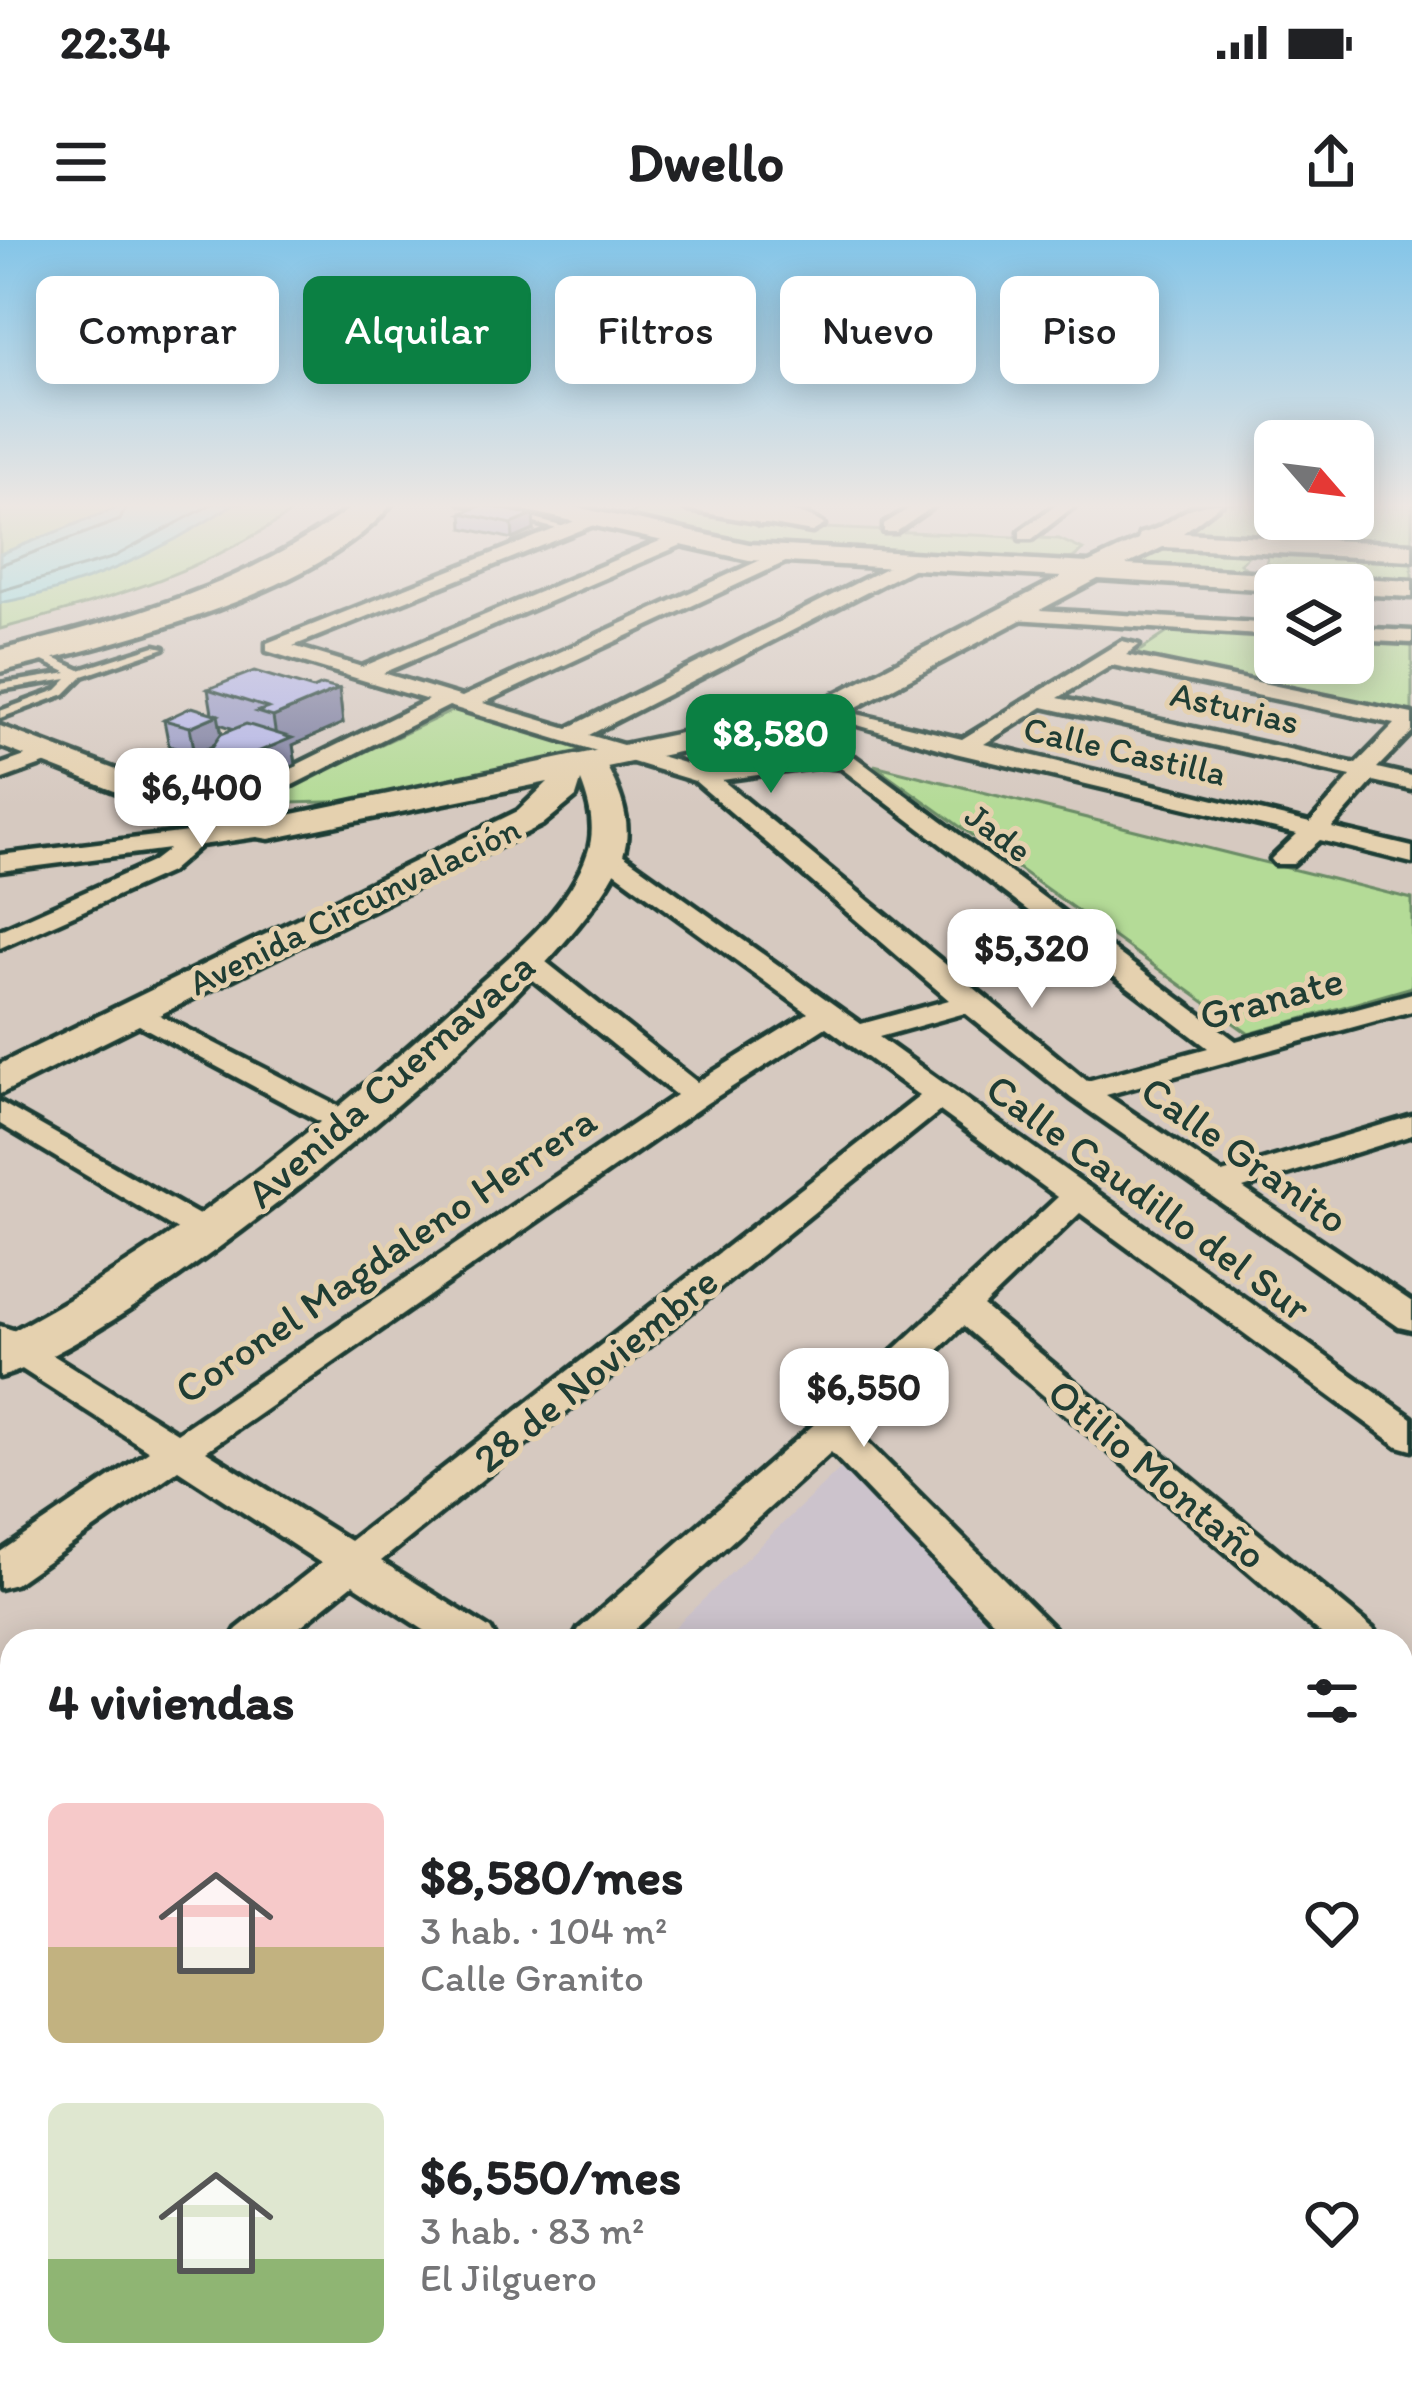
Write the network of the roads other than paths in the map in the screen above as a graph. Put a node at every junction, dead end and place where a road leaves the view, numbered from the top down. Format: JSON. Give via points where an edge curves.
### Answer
{"nodes":[{"id":1,"x":89,"y":604,"type":"edge"},
{"id":2,"x":140,"y":604,"type":"edge"},
{"id":3,"x":190,"y":604,"type":"edge"},
{"id":4,"x":372,"y":604,"type":"edge"},
{"id":5,"x":528,"y":604,"type":"edge"},
{"id":6,"x":677,"y":604,"type":"edge"},
{"id":7,"x":839,"y":604,"type":"edge"},
{"id":8,"x":1026,"y":604,"type":"edge"},
{"id":9,"x":1376,"y":606,"type":"edge"},
{"id":10,"x":1006,"y":614,"type":"junction"},
{"id":11,"x":1162,"y":624,"type":"junction"},
{"id":12,"x":1254,"y":629,"type":"edge"},
{"id":13,"x":0,"y":630,"type":"edge"},
{"id":14,"x":1412,"y":637,"type":"edge"},
{"id":15,"x":159,"y":648,"type":"dead end"},
{"id":16,"x":11,"y":653,"type":"edge"},
{"id":17,"x":1108,"y":658,"type":"junction"},
{"id":18,"x":80,"y":674,"type":"junction"},
{"id":19,"x":361,"y":675,"type":"junction"},
{"id":20,"x":0,"y":687,"type":"edge"},
{"id":21,"x":1043,"y":701,"type":"junction"},
{"id":22,"x":453,"y":702,"type":"junction"},
{"id":23,"x":823,"y":712,"type":"junction"},
{"id":24,"x":0,"y":715,"type":"edge"},
{"id":25,"x":1411,"y":721,"type":"edge"},
{"id":26,"x":0,"y":735,"type":"edge"},
{"id":27,"x":964,"y":748,"type":"junction"},
{"id":28,"x":635,"y":752,"type":"junction"},
{"id":29,"x":50,"y":754,"type":"junction"},
{"id":30,"x":572,"y":756,"type":"junction"},
{"id":31,"x":0,"y":773,"type":"edge"},
{"id":32,"x":1366,"y":773,"type":"junction"},
{"id":33,"x":703,"y":776,"type":"junction"},
{"id":34,"x":1412,"y":783,"type":"edge"},
{"id":35,"x":352,"y":812,"type":"junction"},
{"id":36,"x":530,"y":818,"type":"junction"},
{"id":37,"x":211,"y":822,"type":"junction"},
{"id":38,"x":1314,"y":832,"type":"junction"},
{"id":39,"x":608,"y":843,"type":"junction"},
{"id":40,"x":1412,"y":855,"type":"edge"},
{"id":41,"x":1284,"y":859,"type":"dead end"},
{"id":42,"x":0,"y":863,"type":"edge"},
{"id":43,"x":0,"y":940,"type":"edge"},
{"id":44,"x":526,"y":960,"type":"junction"},
{"id":45,"x":1412,"y":1002,"type":"edge"},
{"id":46,"x":970,"y":1004,"type":"junction"},
{"id":47,"x":136,"y":1012,"type":"junction"},
{"id":48,"x":840,"y":1025,"type":"junction"},
{"id":49,"x":1232,"y":1052,"type":"junction"},
{"id":50,"x":0,"y":1081,"type":"edge"},
{"id":51,"x":1082,"y":1092,"type":"junction"},
{"id":52,"x":696,"y":1096,"type":"junction"},
{"id":53,"x":938,"y":1097,"type":"junction"},
{"id":54,"x":0,"y":1111,"type":"edge"},
{"id":55,"x":350,"y":1125,"type":"junction"},
{"id":56,"x":1412,"y":1125,"type":"edge"},
{"id":57,"x":1216,"y":1185,"type":"junction"},
{"id":58,"x":1078,"y":1196,"type":"junction"},
{"id":59,"x":208,"y":1234,"type":"junction"},
{"id":60,"x":958,"y":1304,"type":"junction"},
{"id":61,"x":1412,"y":1319,"type":"edge"},
{"id":62,"x":6,"y":1350,"type":"edge"},
{"id":63,"x":832,"y":1430,"type":"junction"},
{"id":64,"x":1412,"y":1437,"type":"edge"},
{"id":65,"x":176,"y":1451,"type":"junction"},
{"id":66,"x":351,"y":1565,"type":"junction"},
{"id":67,"x":0,"y":1573,"type":"edge"},
{"id":68,"x":268,"y":1629,"type":"edge"},
{"id":69,"x":455,"y":1629,"type":"edge"},
{"id":70,"x":608,"y":1629,"type":"edge"},
{"id":71,"x":1027,"y":1629,"type":"edge"},
{"id":72,"x":1344,"y":1629,"type":"edge"}],
"edges":[{"from":1,"to":13,"type":"highway"},
{"from":2,"to":16,"type":"highway"},
{"from":3,"to":16,"type":"highway"},
{"from":4,"to":19,"type":"street","via":[[274,647]]},
{"from":5,"to":19,"type":"street"},
{"from":6,"to":22,"type":"street"},
{"from":7,"to":30,"type":"street"},
{"from":8,"to":10,"type":"street"},
{"from":9,"to":14,"type":"street"},
{"from":10,"to":11,"type":"street"},
{"from":10,"to":23,"type":"street"},
{"from":11,"to":12,"type":"street"},
{"from":11,"to":17,"type":"street"},
{"from":15,"to":18,"type":"lane"},
{"from":16,"to":18,"type":"lane"},
{"from":17,"to":21,"type":"street"},
{"from":17,"to":25,"type":"street"},
{"from":18,"to":20,"type":"lane"},
{"from":18,"to":24,"type":"lane","via":[[61,692]]},
{"from":19,"to":22,"type":"street"},
{"from":21,"to":27,"type":"street"},
{"from":21,"to":32,"type":"street","name":"Asturias"},
{"from":22,"to":30,"type":"street"},
{"from":22,"to":37,"type":"street"},
{"from":23,"to":27,"type":"street","name":"Calle Castilla"},
{"from":23,"to":28,"type":"street"},
{"from":25,"to":32,"type":"street"},
{"from":26,"to":29,"type":"street"},
{"from":27,"to":38,"type":"street","name":"Calle Castilla"},
{"from":28,"to":30,"type":"street"},
{"from":28,"to":33,"type":"street","name":"Calle Granito"},
{"from":29,"to":31,"type":"street"},
{"from":29,"to":37,"type":"street"},
{"from":30,"to":35,"type":"street","name":"Avenida Circunvalación"},
{"from":30,"to":36,"type":"street","name":"Avenida Circunvalación","via":[[564,790]]},
{"from":30,"to":39,"type":"street","via":[[601,788]]},
{"from":32,"to":34,"type":"street","name":"Asturias"},
{"from":32,"to":38,"type":"street"},
{"from":33,"to":46,"type":"street","name":"Calle Granito"},
{"from":33,"to":49,"type":"street","name":"Jade","via":[[848,763]]},
{"from":35,"to":37,"type":"street"},
{"from":35,"to":37,"type":"street","name":"Avenida Circunvalación","via":[[268,829]]},
{"from":36,"to":39,"type":"street","via":[[577,819]]},
{"from":36,"to":47,"type":"street","name":"Avenida Circunvalación"},
{"from":37,"to":42,"type":"street"},
{"from":37,"to":43,"type":"street","via":[[160,867]]},
{"from":38,"to":40,"type":"street","name":"Calle Castilla"},
{"from":38,"to":41,"type":"street"},
{"from":39,"to":44,"type":"street","name":"Avenida Cuernavaca","via":[[584,895]]},
{"from":39,"to":48,"type":"street","name":"Calle Caudillo del Sur"},
{"from":44,"to":52,"type":"street"},
{"from":44,"to":55,"type":"street","name":"Avenida Cuernavaca"},
{"from":45,"to":49,"type":"street","name":"Granate"},
{"from":46,"to":48,"type":"street","name":"Coronel Magdaleno Herrera"},
{"from":46,"to":51,"type":"street","name":"Calle Granito"},
{"from":47,"to":50,"type":"street","name":"Avenida Circunvalación"},
{"from":47,"to":55,"type":"street"},
{"from":48,"to":52,"type":"street","name":"Coronel Magdaleno Herrera"},
{"from":48,"to":53,"type":"street","name":"Calle Caudillo del Sur"},
{"from":49,"to":51,"type":"street","name":"Granate"},
{"from":51,"to":57,"type":"street","name":"Calle Granito"},
{"from":52,"to":65,"type":"street","name":"Coronel Magdaleno Herrera"},
{"from":53,"to":58,"type":"street","name":"Calle Caudillo del Sur"},
{"from":53,"to":66,"type":"street","name":"28 de Noviembre"},
{"from":54,"to":59,"type":"street"},
{"from":55,"to":59,"type":"street","name":"Avenida Cuernavaca"},
{"from":56,"to":57,"type":"street"},
{"from":57,"to":61,"type":"street","name":"Calle Granito"},
{"from":58,"to":60,"type":"street"},
{"from":58,"to":64,"type":"street","name":"Calle Caudillo del Sur"},
{"from":59,"to":62,"type":"street","name":"Avenida Cuernavaca"},
{"from":60,"to":63,"type":"street"},
{"from":60,"to":72,"type":"street","name":"Otilio Montaño"},
{"from":62,"to":65,"type":"street"},
{"from":63,"to":70,"type":"street"},
{"from":63,"to":71,"type":"street"},
{"from":65,"to":66,"type":"street"},
{"from":65,"to":67,"type":"street","name":"Coronel Magdaleno Herrera"},
{"from":66,"to":68,"type":"street","name":"28 de Noviembre"},
{"from":66,"to":69,"type":"street"}]}
